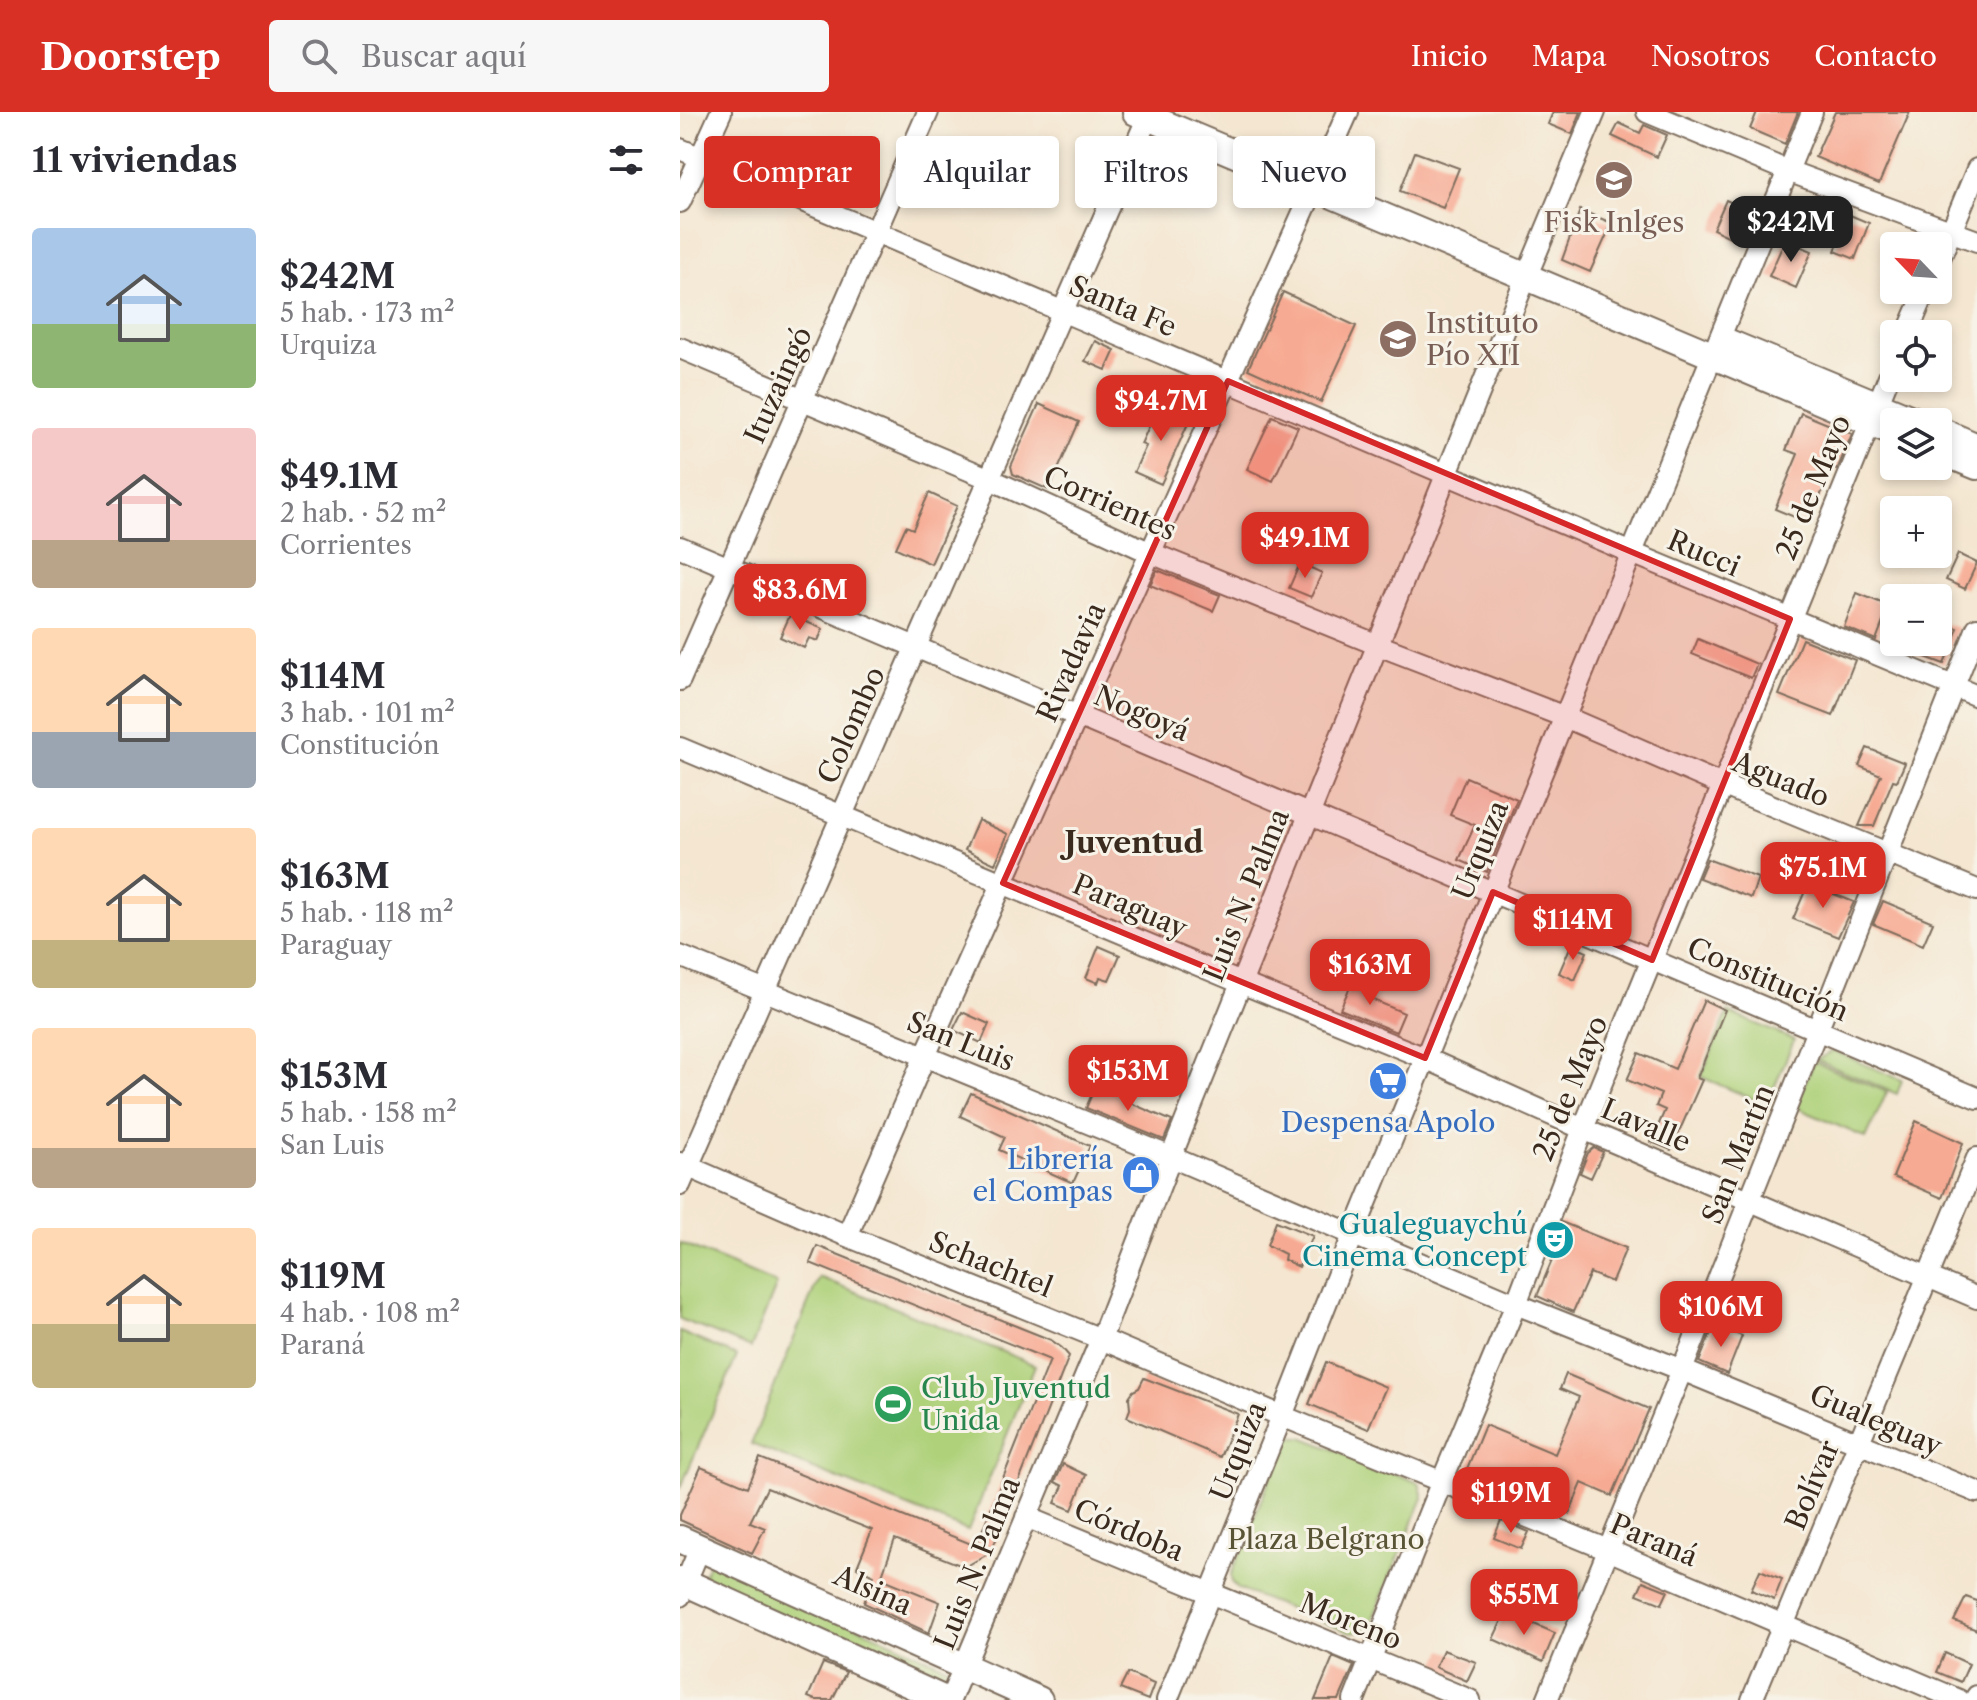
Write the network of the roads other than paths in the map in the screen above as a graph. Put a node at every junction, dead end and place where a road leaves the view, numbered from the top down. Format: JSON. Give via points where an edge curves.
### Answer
{"nodes":[{"id":1,"x":721,"y":112,"type":"edge"},
{"id":2,"x":928,"y":112,"type":"edge"},
{"id":3,"x":1180,"y":112,"type":"edge"},
{"id":4,"x":1348,"y":112,"type":"edge"},
{"id":5,"x":1595,"y":112,"type":"edge"},
{"id":6,"x":1647,"y":112,"type":"edge"},
{"id":7,"x":1812,"y":112,"type":"edge"},
{"id":8,"x":1145,"y":114,"type":"edge"},
{"id":9,"x":1337,"y":136,"type":"edge"},
{"id":10,"x":1233,"y":138,"type":"edge"},
{"id":11,"x":1233,"y":147,"type":"edge"},
{"id":12,"x":680,"y":149,"type":"edge"},
{"id":13,"x":700,"y":158,"type":"junction"},
{"id":14,"x":1977,"y":169,"type":"edge"},
{"id":15,"x":1788,"y":171,"type":"junction"},
{"id":16,"x":680,"y":202,"type":"edge"},
{"id":17,"x":1375,"y":203,"type":"edge"},
{"id":18,"x":1305,"y":208,"type":"edge"},
{"id":19,"x":876,"y":231,"type":"junction"},
{"id":20,"x":1952,"y":231,"type":"junction"},
{"id":21,"x":1977,"y":241,"type":"edge"},
{"id":22,"x":1530,"y":268,"type":"junction"},
{"id":23,"x":1063,"y":311,"type":"junction"},
{"id":24,"x":1717,"y":347,"type":"junction"},
{"id":25,"x":680,"y":348,"type":"edge"},
{"id":26,"x":1228,"y":381,"type":"junction"},
{"id":27,"x":1882,"y":392,"type":"edge"},
{"id":28,"x":802,"y":400,"type":"junction"},
{"id":29,"x":1873,"y":413,"type":"junction"},
{"id":30,"x":1880,"y":414,"type":"edge"},
{"id":31,"x":1880,"y":419,"type":"edge"},
{"id":32,"x":1952,"y":436,"type":"edge"},
{"id":33,"x":1977,"y":447,"type":"edge"},
{"id":34,"x":1952,"y":456,"type":"edge"},
{"id":35,"x":1977,"y":466,"type":"edge"},
{"id":36,"x":1446,"y":475,"type":"junction"},
{"id":37,"x":990,"y":479,"type":"junction"},
{"id":38,"x":680,"y":547,"type":"edge"},
{"id":39,"x":1151,"y":553,"type":"junction"},
{"id":40,"x":1632,"y":553,"type":"junction"},
{"id":41,"x":729,"y":568,"type":"junction"},
{"id":42,"x":1790,"y":619,"type":"junction"},
{"id":43,"x":1977,"y":628,"type":"edge"},
{"id":44,"x":1378,"y":645,"type":"junction"},
{"id":45,"x":916,"y":647,"type":"junction"},
{"id":46,"x":680,"y":680,"type":"edge"},
{"id":47,"x":1954,"y":686,"type":"junction"},
{"id":48,"x":1977,"y":696,"type":"edge"},
{"id":49,"x":1078,"y":716,"type":"junction"},
{"id":50,"x":1565,"y":717,"type":"junction"},
{"id":51,"x":680,"y":748,"type":"edge"},
{"id":52,"x":1722,"y":785,"type":"junction"},
{"id":53,"x":1310,"y":814,"type":"junction"},
{"id":54,"x":842,"y":816,"type":"junction"},
{"id":55,"x":1888,"y":853,"type":"junction"},
{"id":56,"x":1003,"y":883,"type":"junction"},
{"id":57,"x":1977,"y":890,"type":"edge"},
{"id":58,"x":1493,"y":892,"type":"junction"},
{"id":59,"x":680,"y":956,"type":"edge"},
{"id":60,"x":1652,"y":960,"type":"junction"},
{"id":61,"x":1241,"y":983,"type":"junction"},
{"id":62,"x":765,"y":991,"type":"junction"},
{"id":63,"x":1817,"y":1030,"type":"junction"},
{"id":64,"x":925,"y":1056,"type":"junction"},
{"id":65,"x":1425,"y":1058,"type":"junction"},
{"id":66,"x":1977,"y":1098,"type":"edge"},
{"id":67,"x":1583,"y":1129,"type":"junction"},
{"id":68,"x":1171,"y":1157,"type":"junction"},
{"id":69,"x":1977,"y":1158,"type":"edge"},
{"id":70,"x":683,"y":1172,"type":"edge"},
{"id":71,"x":1750,"y":1200,"type":"junction"},
{"id":72,"x":1353,"y":1235,"type":"junction"},
{"id":73,"x":847,"y":1236,"type":"junction"},
{"id":74,"x":1928,"y":1277,"type":"junction"},
{"id":75,"x":1977,"y":1298,"type":"edge"},
{"id":76,"x":1516,"y":1304,"type":"junction"},
{"id":77,"x":1101,"y":1339,"type":"junction"},
{"id":78,"x":1682,"y":1370,"type":"junction"},
{"id":79,"x":1282,"y":1416,"type":"junction"},
{"id":80,"x":1859,"y":1443,"type":"junction"},
{"id":81,"x":1442,"y":1481,"type":"junction"},
{"id":82,"x":1977,"y":1492,"type":"edge"},
{"id":83,"x":1026,"y":1517,"type":"junction"},
{"id":84,"x":690,"y":1544,"type":"edge"},
{"id":85,"x":1608,"y":1550,"type":"junction"},
{"id":86,"x":682,"y":1586,"type":"edge"},
{"id":87,"x":1210,"y":1594,"type":"junction"},
{"id":88,"x":1784,"y":1625,"type":"junction"},
{"id":89,"x":1370,"y":1658,"type":"junction"},
{"id":90,"x":965,"y":1667,"type":"junction"},
{"id":91,"x":948,"y":1700,"type":"edge"},
{"id":92,"x":1039,"y":1700,"type":"edge"},
{"id":93,"x":1167,"y":1700,"type":"edge"},
{"id":94,"x":1354,"y":1700,"type":"edge"},
{"id":95,"x":1470,"y":1700,"type":"edge"},
{"id":96,"x":1547,"y":1700,"type":"edge"},
{"id":97,"x":1752,"y":1700,"type":"edge"},
{"id":98,"x":1959,"y":1700,"type":"edge"}],
"edges":[{"from":1,"to":13,"type":"street"},
{"from":2,"to":19,"type":"street","name":"Ituzaingó"},
{"from":3,"to":10,"type":"main road"},
{"from":4,"to":9,"type":"street","name":"Rivadavia"},
{"from":5,"to":22,"type":"street","name":"Luis N. Palma"},
{"from":6,"to":15,"type":"street"},
{"from":7,"to":15,"type":"street","name":"Urquiza"},
{"from":8,"to":11,"type":"main road"},
{"from":8,"to":23,"type":"street","name":"Colombo"},
{"from":12,"to":13,"type":"street","name":"Santa Fe"},
{"from":13,"to":16,"type":"street"},
{"from":13,"to":19,"type":"street","name":"Santa Fe"},
{"from":14,"to":20,"type":"street"},
{"from":15,"to":20,"type":"street"},
{"from":15,"to":24,"type":"street","name":"Urquiza"},
{"from":17,"to":22,"type":"main road"},
{"from":18,"to":26,"type":"street","name":"Rivadavia"},
{"from":19,"to":23,"type":"street","name":"Santa Fe"},
{"from":19,"to":28,"type":"street","name":"Ituzaingó"},
{"from":20,"to":21,"type":"street"},
{"from":22,"to":24,"type":"main road"},
{"from":22,"to":36,"type":"street","name":"Luis N. Palma"},
{"from":23,"to":26,"type":"street","name":"Santa Fe"},
{"from":23,"to":37,"type":"street","name":"Colombo"},
{"from":24,"to":29,"type":"main road"},
{"from":24,"to":40,"type":"street","name":"Urquiza"},
{"from":25,"to":28,"type":"street","name":"Corrientes"},
{"from":26,"to":36,"type":"street","name":"Santa Fe"},
{"from":26,"to":39,"type":"street","name":"Rivadavia"},
{"from":27,"to":29,"type":"street","name":"25 de Mayo"},
{"from":28,"to":37,"type":"street","name":"Corrientes"},
{"from":28,"to":41,"type":"street","name":"Ituzaingó"},
{"from":29,"to":30,"type":"main road"},
{"from":29,"to":31,"type":"main road"},
{"from":29,"to":42,"type":"street","name":"25 de Mayo"},
{"from":32,"to":33,"type":"main road"},
{"from":34,"to":35,"type":"main road"},
{"from":36,"to":40,"type":"street","name":"Santa Fe"},
{"from":36,"to":44,"type":"street","name":"Luis N. Palma"},
{"from":37,"to":39,"type":"street","name":"Corrientes"},
{"from":37,"to":45,"type":"street","name":"Colombo"},
{"from":38,"to":41,"type":"street","name":"Nogoyá"},
{"from":39,"to":44,"type":"street","name":"Corrientes"},
{"from":39,"to":49,"type":"street","name":"Rivadavia"},
{"from":40,"to":42,"type":"street","name":"Rucci"},
{"from":40,"to":50,"type":"street","name":"Urquiza"},
{"from":41,"to":45,"type":"street","name":"Nogoyá"},
{"from":41,"to":46,"type":"street","name":"Ituzaingó"},
{"from":42,"to":47,"type":"street","name":"Rucci"},
{"from":42,"to":52,"type":"street","name":"25 de Mayo"},
{"from":43,"to":47,"type":"street","name":"San Martín"},
{"from":44,"to":50,"type":"street","name":"Corrientes"},
{"from":44,"to":53,"type":"street","name":"Luis N. Palma"},
{"from":45,"to":49,"type":"street","name":"Nogoyá"},
{"from":45,"to":54,"type":"street","name":"Colombo"},
{"from":47,"to":48,"type":"street","name":"Rucci"},
{"from":47,"to":55,"type":"street","name":"San Martín"},
{"from":49,"to":53,"type":"street","name":"Nogoyá"},
{"from":49,"to":56,"type":"street","name":"Rivadavia"},
{"from":50,"to":52,"type":"street","name":"Aguado"},
{"from":50,"to":58,"type":"street","name":"Urquiza"},
{"from":51,"to":54,"type":"street","name":"Paraguay"},
{"from":52,"to":55,"type":"street","name":"Aguado"},
{"from":52,"to":60,"type":"street","name":"25 de Mayo"},
{"from":53,"to":58,"type":"street","name":"Nogoyá"},
{"from":53,"to":61,"type":"street","name":"Luis N. Palma"},
{"from":54,"to":56,"type":"street","name":"Paraguay"},
{"from":54,"to":62,"type":"street","name":"Colombo"},
{"from":55,"to":57,"type":"street","name":"Aguado"},
{"from":55,"to":63,"type":"street","name":"San Martín"},
{"from":56,"to":61,"type":"street","name":"Paraguay"},
{"from":56,"to":64,"type":"street","name":"Rivadavia"},
{"from":58,"to":60,"type":"street","name":"Constitución"},
{"from":58,"to":65,"type":"street","name":"Urquiza"},
{"from":59,"to":62,"type":"street","name":"San Luis"},
{"from":60,"to":63,"type":"street","name":"Constitución"},
{"from":60,"to":67,"type":"street","name":"25 de Mayo"},
{"from":61,"to":65,"type":"street","name":"Paraguay"},
{"from":61,"to":68,"type":"street","name":"Luis N. Palma"},
{"from":62,"to":64,"type":"street","name":"San Luis"},
{"from":62,"to":70,"type":"street","name":"Colombo"},
{"from":63,"to":66,"type":"street","name":"Constitución"},
{"from":63,"to":71,"type":"street","name":"San Martín"},
{"from":64,"to":68,"type":"street","name":"San Luis"},
{"from":64,"to":73,"type":"street","name":"Rivadavia"},
{"from":65,"to":67,"type":"street","name":"Lavalle"},
{"from":65,"to":72,"type":"street","name":"Urquiza"},
{"from":67,"to":71,"type":"street","name":"Lavalle"},
{"from":67,"to":76,"type":"street","name":"25 de Mayo"},
{"from":68,"to":72,"type":"street","name":"San Luis"},
{"from":68,"to":77,"type":"street","name":"Luis N. Palma"},
{"from":69,"to":74,"type":"street","name":"Bolívar"},
{"from":70,"to":73,"type":"street","name":"Schachtel"},
{"from":71,"to":74,"type":"street","name":"Lavalle"},
{"from":71,"to":78,"type":"street","name":"San Martín"},
{"from":72,"to":76,"type":"street","name":"Gualeguay"},
{"from":72,"to":79,"type":"street","name":"Urquiza"},
{"from":73,"to":77,"type":"street","name":"Schachtel"},
{"from":74,"to":75,"type":"street","name":"Lavalle"},
{"from":74,"to":80,"type":"street","name":"Bolívar"},
{"from":76,"to":78,"type":"street","name":"Gualeguay"},
{"from":76,"to":81,"type":"street","name":"25 de Mayo"},
{"from":77,"to":79,"type":"street","name":"Schachtel"},
{"from":77,"to":83,"type":"street","name":"Luis N. Palma"},
{"from":78,"to":80,"type":"street","name":"Gualeguay"},
{"from":78,"to":85,"type":"street","name":"San Martín"},
{"from":79,"to":81,"type":"street","name":"Paraná"},
{"from":79,"to":87,"type":"street","name":"Urquiza"},
{"from":80,"to":82,"type":"street","name":"Gualeguay"},
{"from":80,"to":88,"type":"street","name":"Bolívar"},
{"from":81,"to":85,"type":"street","name":"Paraná"},
{"from":81,"to":89,"type":"street","name":"25 de Mayo"},
{"from":83,"to":87,"type":"street","name":"Córdoba"},
{"from":83,"to":90,"type":"street","name":"Luis N. Palma"},
{"from":84,"to":86,"type":"street"},
{"from":84,"to":90,"type":"main road","name":"Alsina"},
{"from":85,"to":88,"type":"street","name":"Paraná"},
{"from":85,"to":96,"type":"street","name":"San Martín"},
{"from":86,"to":91,"type":"main road"},
{"from":87,"to":89,"type":"street","name":"Moreno"},
{"from":87,"to":93,"type":"street","name":"Urquiza"},
{"from":88,"to":97,"type":"street","name":"Bolívar"},
{"from":88,"to":98,"type":"street","name":"Paraná"},
{"from":89,"to":94,"type":"street","name":"25 de Mayo"},
{"from":89,"to":95,"type":"street","name":"Moreno"},
{"from":90,"to":91,"type":"street","name":"Luis N. Palma"},
{"from":90,"to":92,"type":"main road","name":"Alsina"}]}
